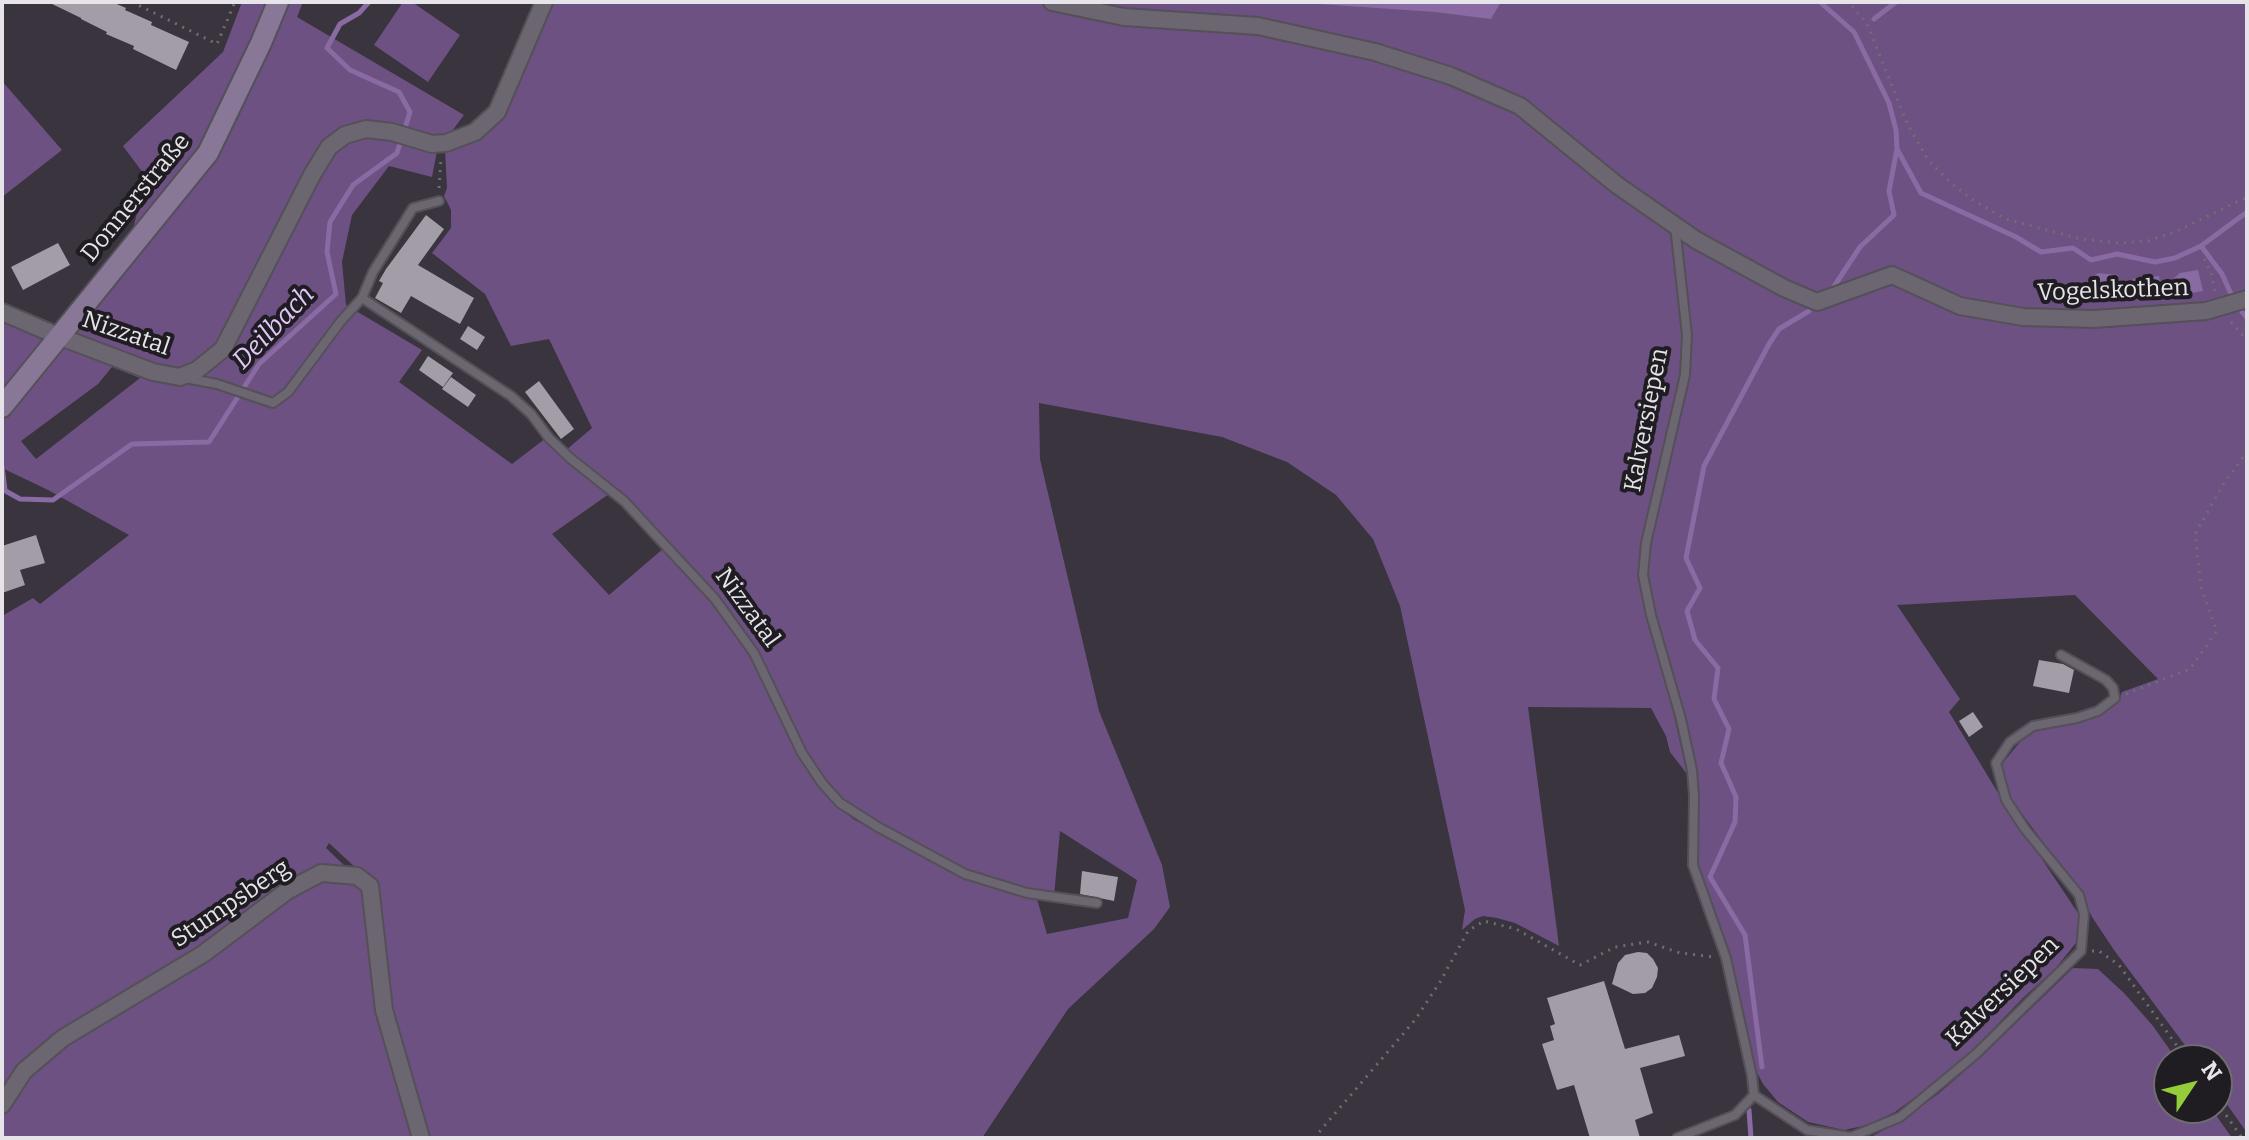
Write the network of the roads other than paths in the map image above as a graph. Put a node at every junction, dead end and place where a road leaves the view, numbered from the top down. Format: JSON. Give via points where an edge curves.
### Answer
{"nodes":[{"id":1,"x":278,"y":2,"type":"edge"},
{"id":2,"x":544,"y":2,"type":"edge"},
{"id":3,"x":1052,"y":2,"type":"edge"},
{"id":4,"x":439,"y":201,"type":"road end"},
{"id":5,"x":1674,"y":225,"type":"junction"},
{"id":6,"x":362,"y":298,"type":"junction"},
{"id":7,"x":2247,"y":299,"type":"edge"},
{"id":8,"x":2,"y":312,"type":"edge"},
{"id":9,"x":58,"y":336,"type":"junction"},
{"id":10,"x":180,"y":377,"type":"junction"},
{"id":11,"x":2,"y":407,"type":"edge"},
{"id":12,"x":2061,"y":655,"type":"dead end"},
{"id":13,"x":1097,"y":903,"type":"dead end"},
{"id":14,"x":1754,"y":1095,"type":"junction"},
{"id":15,"x":2,"y":1105,"type":"edge"},
{"id":16,"x":421,"y":1138,"type":"edge"},
{"id":17,"x":1677,"y":1138,"type":"edge"}],
"edges":[{"from":1,"to":9,"type":"main road","name":"Donnerstraße","via":[[208,153]]},
{"from":2,"to":10,"type":"street","name":"Nizzatal","via":[[497,112],[475,132],[432,144],[366,129],[329,147],[223,349]]},
{"from":3,"to":5,"type":"street","via":[[1124,17],[1258,26],[1375,52],[1451,76],[1520,106]]},
{"from":4,"to":6,"type":"lane","name":"Nizzatal","via":[[413,208]]},
{"from":5,"to":7,"type":"street","name":"Vogelskothen","via":[[1817,302],[1892,275],[1960,306],[2023,317],[2094,319],[2206,311]]},
{"from":5,"to":14,"type":"lane","name":"Kalversiepen","via":[[1687,335],[1685,375],[1643,575],[1692,770],[1693,865],[1726,958]]},
{"from":6,"to":10,"type":"lane","name":"Nizzatal","via":[[288,392],[273,403]]},
{"from":6,"to":13,"type":"lane","name":"Nizzatal","via":[[511,396],[570,458],[624,501],[731,620],[754,653],[802,753],[840,803],[965,874],[1027,893]]},
{"from":8,"to":9,"type":"street","name":"Nizzatal"},
{"from":9,"to":10,"type":"street","name":"Nizzatal"},
{"from":9,"to":11,"type":"main road","name":"Donnerstraße"},
{"from":12,"to":14,"type":"lane","name":"Kalversiepen","via":[[2106,680],[2115,698],[2098,711],[2033,726],[2010,742],[1996,763],[2006,800],[2079,895],[2084,914],[2081,951],[1976,1054],[1900,1117],[1851,1137],[1807,1130]]},
{"from":14,"to":17,"type":"lane","via":[[1735,1115]]},
{"from":15,"to":16,"type":"street","name":"Stumpsberg","via":[[24,1071],[63,1038],[203,954],[287,891],[321,873],[357,876],[370,886],[384,1010]]}]}
